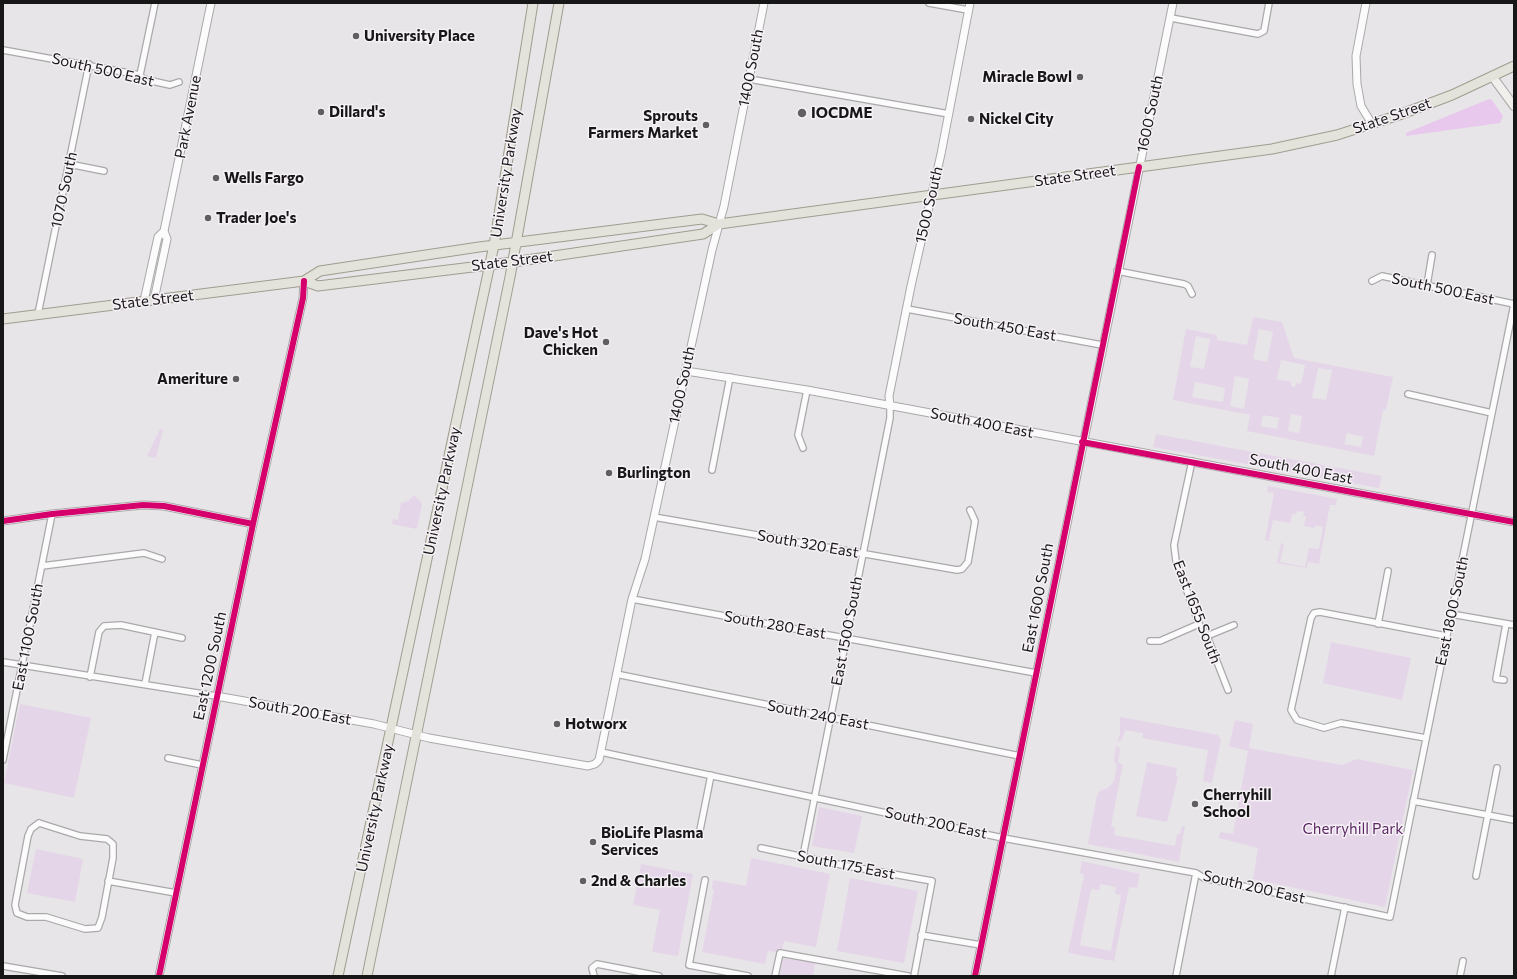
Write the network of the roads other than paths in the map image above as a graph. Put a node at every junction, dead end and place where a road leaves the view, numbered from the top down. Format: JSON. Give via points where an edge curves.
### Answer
{"nodes":[{"id":1,"x":155,"y":3,"type":"edge"},
{"id":2,"x":211,"y":3,"type":"edge"},
{"id":3,"x":533,"y":3,"type":"edge"},
{"id":4,"x":559,"y":3,"type":"edge"},
{"id":5,"x":764,"y":3,"type":"edge"},
{"id":6,"x":929,"y":3,"type":"edge"},
{"id":7,"x":1173,"y":3,"type":"edge"},
{"id":8,"x":1269,"y":3,"type":"edge"},
{"id":9,"x":1366,"y":3,"type":"edge"},
{"id":10,"x":969,"y":6,"type":"edge"},
{"id":11,"x":1171,"y":18,"type":"junction"},
{"id":12,"x":3,"y":50,"type":"edge"},
{"id":13,"x":89,"y":64,"type":"junction"},
{"id":14,"x":1514,"y":66,"type":"edge"},
{"id":15,"x":140,"y":75,"type":"junction"},
{"id":16,"x":1492,"y":76,"type":"junction"},
{"id":17,"x":749,"y":79,"type":"junction"},
{"id":18,"x":179,"y":82,"type":"dead end"},
{"id":19,"x":1514,"y":106,"type":"edge"},
{"id":20,"x":949,"y":114,"type":"junction"},
{"id":21,"x":1372,"y":124,"type":"junction"},
{"id":22,"x":69,"y":164,"type":"junction"},
{"id":23,"x":1139,"y":167,"type":"junction"},
{"id":24,"x":104,"y":170,"type":"dead end"},
{"id":25,"x":931,"y":195,"type":"junction"},
{"id":26,"x":719,"y":224,"type":"junction"},
{"id":27,"x":1127,"y":225,"type":"joint"},
{"id":28,"x":164,"y":231,"type":"junction"},
{"id":29,"x":516,"y":243,"type":"junction"},
{"id":30,"x":494,"y":245,"type":"junction"},
{"id":31,"x":1432,"y":255,"type":"dead end"},
{"id":32,"x":513,"y":262,"type":"junction"},
{"id":33,"x":490,"y":264,"type":"junction"},
{"id":34,"x":1117,"y":271,"type":"junction"},
{"id":35,"x":304,"y":280,"type":"junction"},
{"id":36,"x":1372,"y":280,"type":"dead end"},
{"id":37,"x":1427,"y":285,"type":"junction"},
{"id":38,"x":1192,"y":294,"type":"dead end"},
{"id":39,"x":154,"y":300,"type":"junction"},
{"id":40,"x":144,"y":301,"type":"junction"},
{"id":41,"x":1514,"y":304,"type":"edge"},
{"id":42,"x":907,"y":309,"type":"junction"},
{"id":43,"x":38,"y":314,"type":"junction"},
{"id":44,"x":3,"y":319,"type":"edge"},
{"id":45,"x":1102,"y":345,"type":"junction"},
{"id":46,"x":686,"y":371,"type":"junction"},
{"id":47,"x":730,"y":377,"type":"junction"},
{"id":48,"x":807,"y":390,"type":"junction"},
{"id":49,"x":1408,"y":394,"type":"dead end"},
{"id":50,"x":890,"y":406,"type":"junction"},
{"id":51,"x":1492,"y":413,"type":"junction"},
{"id":52,"x":1082,"y":442,"type":"junction"},
{"id":53,"x":803,"y":448,"type":"dead end"},
{"id":54,"x":1192,"y":462,"type":"junction"},
{"id":55,"x":712,"y":470,"type":"dead end"},
{"id":56,"x":970,"y":510,"type":"dead end"},
{"id":57,"x":52,"y":514,"type":"junction"},
{"id":58,"x":1472,"y":514,"type":"junction"},
{"id":59,"x":654,"y":517,"type":"junction"},
{"id":60,"x":3,"y":521,"type":"edge"},
{"id":61,"x":1514,"y":522,"type":"edge"},
{"id":62,"x":253,"y":524,"type":"junction"},
{"id":63,"x":862,"y":554,"type":"junction"},
{"id":64,"x":162,"y":559,"type":"dead end"},
{"id":65,"x":42,"y":566,"type":"junction"},
{"id":66,"x":1388,"y":571,"type":"dead end"},
{"id":67,"x":632,"y":599,"type":"junction"},
{"id":68,"x":1451,"y":614,"type":"junction"},
{"id":69,"x":1199,"y":624,"type":"junction"},
{"id":70,"x":1378,"y":624,"type":"junction"},
{"id":71,"x":1506,"y":624,"type":"junction"},
{"id":72,"x":1234,"y":625,"type":"dead end"},
{"id":73,"x":1514,"y":625,"type":"edge"},
{"id":74,"x":155,"y":632,"type":"junction"},
{"id":75,"x":1207,"y":636,"type":"junction"},
{"id":76,"x":1446,"y":636,"type":"junction"},
{"id":77,"x":182,"y":638,"type":"dead end"},
{"id":78,"x":846,"y":638,"type":"junction"},
{"id":79,"x":1150,"y":640,"type":"dead end"},
{"id":80,"x":3,"y":662,"type":"edge"},
{"id":81,"x":22,"y":666,"type":"junction"},
{"id":82,"x":1036,"y":673,"type":"junction"},
{"id":83,"x":616,"y":674,"type":"junction"},
{"id":84,"x":90,"y":677,"type":"junction"},
{"id":85,"x":1504,"y":680,"type":"dead end"},
{"id":86,"x":145,"y":684,"type":"junction"},
{"id":87,"x":1228,"y":690,"type":"dead end"},
{"id":88,"x":216,"y":696,"type":"junction"},
{"id":89,"x":829,"y":718,"type":"junction"},
{"id":90,"x":392,"y":728,"type":"junction"},
{"id":91,"x":416,"y":735,"type":"junction"},
{"id":92,"x":1426,"y":738,"type":"junction"},
{"id":93,"x":5,"y":739,"type":"edge"},
{"id":94,"x":600,"y":752,"type":"junction"},
{"id":95,"x":1020,"y":756,"type":"junction"},
{"id":96,"x":168,"y":758,"type":"dead end"},
{"id":97,"x":3,"y":760,"type":"edge"},
{"id":98,"x":595,"y":764,"type":"joint"},
{"id":99,"x":202,"y":765,"type":"junction"},
{"id":100,"x":1497,"y":768,"type":"dead end"},
{"id":101,"x":711,"y":775,"type":"junction"},
{"id":102,"x":815,"y":796,"type":"junction"},
{"id":103,"x":1413,"y":801,"type":"junction"},
{"id":104,"x":1488,"y":815,"type":"junction"},
{"id":105,"x":1514,"y":820,"type":"edge"},
{"id":106,"x":700,"y":830,"type":"dead end"},
{"id":107,"x":1003,"y":838,"type":"junction"},
{"id":108,"x":761,"y":848,"type":"dead end"},
{"id":109,"x":803,"y":856,"type":"junction"},
{"id":110,"x":1196,"y":873,"type":"junction"},
{"id":111,"x":1476,"y":876,"type":"dead end"},
{"id":112,"x":108,"y":880,"type":"junction"},
{"id":113,"x":705,"y":880,"type":"dead end"},
{"id":114,"x":176,"y":893,"type":"junction"},
{"id":115,"x":1345,"y":907,"type":"junction"},
{"id":116,"x":1390,"y":917,"type":"joint"},
{"id":117,"x":921,"y":935,"type":"junction"},
{"id":118,"x":981,"y":945,"type":"junction"},
{"id":119,"x":1463,"y":961,"type":"dead end"},
{"id":120,"x":3,"y":966,"type":"edge"},
{"id":121,"x":62,"y":976,"type":"edge"},
{"id":122,"x":159,"y":976,"type":"edge"},
{"id":123,"x":338,"y":976,"type":"edge"},
{"id":124,"x":367,"y":976,"type":"edge"},
{"id":125,"x":594,"y":976,"type":"edge"},
{"id":126,"x":659,"y":976,"type":"edge"},
{"id":127,"x":748,"y":976,"type":"edge"},
{"id":128,"x":775,"y":976,"type":"edge"},
{"id":129,"x":908,"y":976,"type":"edge"},
{"id":130,"x":914,"y":976,"type":"edge"},
{"id":131,"x":975,"y":976,"type":"edge"},
{"id":132,"x":1176,"y":976,"type":"edge"},
{"id":133,"x":1331,"y":976,"type":"edge"},
{"id":134,"x":1460,"y":976,"type":"edge"}],
"edges":[{"from":1,"to":15,"type":"street"},
{"from":2,"to":28,"type":"street","name":"Park Avenue"},
{"from":3,"to":30,"type":"main road","name":"University Parkway"},
{"from":4,"to":29,"type":"main road","name":"University Parkway"},
{"from":5,"to":17,"type":"street","name":"1400 South"},
{"from":6,"to":10,"type":"street"},
{"from":7,"to":11,"type":"street","name":"1600 South"},
{"from":8,"to":11,"type":"street","via":[[1264,31],[1258,34]]},
{"from":9,"to":21,"type":"street","via":[[1356,56],[1357,84],[1361,106]]},
{"from":10,"to":20,"type":"street","name":"1500 South"},
{"from":11,"to":23,"type":"street","name":"1600 South"},
{"from":12,"to":13,"type":"street","name":"South 500 East"},
{"from":13,"to":15,"type":"street","name":"South 500 East"},
{"from":13,"to":22,"type":"street","name":"1070 South"},
{"from":14,"to":16,"type":"main road","name":"State Street"},
{"from":15,"to":18,"type":"street","name":"South 500 East","via":[[142,79],[170,85]]},
{"from":16,"to":19,"type":"main road"},
{"from":16,"to":21,"type":"main road","name":"State Street","via":[[1437,101]]},
{"from":17,"to":20,"type":"street"},
{"from":17,"to":26,"type":"street","name":"1400 South"},
{"from":20,"to":25,"type":"street","name":"1500 South"},
{"from":21,"to":23,"type":"main road","name":"State Street","via":[[1338,135],[1276,148]]},
{"from":22,"to":24,"type":"street"},
{"from":22,"to":43,"type":"street","name":"1070 South"},
{"from":23,"to":25,"type":"main road","name":"State Street"},
{"from":23,"to":27,"type":"street","name":"1600 South"},
{"from":25,"to":26,"type":"main road","name":"State Street"},
{"from":25,"to":42,"type":"street","name":"1500 South"},
{"from":26,"to":29,"type":"main road","name":"State Street","via":[[702,219]]},
{"from":26,"to":32,"type":"main road","name":"State Street","via":[[703,234]]},
{"from":26,"to":46,"type":"street","name":"1400 South"},
{"from":27,"to":34,"type":"street","name":"East 1600 South"},
{"from":28,"to":39,"type":"street","name":"Park Avenue","via":[[167,239]]},
{"from":28,"to":40,"type":"street","name":"Park Avenue","via":[[158,237]]},
{"from":29,"to":30,"type":"main road","name":"State Street"},
{"from":29,"to":32,"type":"main road","name":"University Parkway"},
{"from":30,"to":33,"type":"main road","name":"University Parkway"},
{"from":30,"to":35,"type":"main road","name":"State Street","via":[[320,271]]},
{"from":31,"to":37,"type":"street"},
{"from":32,"to":33,"type":"main road","name":"State Street"},
{"from":32,"to":91,"type":"main road","name":"University Parkway"},
{"from":33,"to":35,"type":"main road","name":"State Street","via":[[318,286]]},
{"from":33,"to":90,"type":"main road","name":"University Parkway"},
{"from":34,"to":38,"type":"street","via":[[1184,284]]},
{"from":34,"to":45,"type":"street","name":"East 1600 South"},
{"from":35,"to":39,"type":"main road","name":"State Street"},
{"from":35,"to":62,"type":"street","name":"East 1200 South","via":[[303,298]]},
{"from":36,"to":37,"type":"street","name":"South 500 East","via":[[1382,276]]},
{"from":37,"to":41,"type":"street","name":"South 500 East"},
{"from":39,"to":40,"type":"main road","name":"State Street"},
{"from":40,"to":43,"type":"main road","name":"State Street"},
{"from":41,"to":51,"type":"street","name":"East 1800 South"},
{"from":42,"to":45,"type":"street","name":"South 450 East"},
{"from":42,"to":50,"type":"street","name":"1500 South","via":[[889,396]]},
{"from":43,"to":44,"type":"main road","name":"State Street"},
{"from":45,"to":52,"type":"street","name":"East 1600 South"},
{"from":46,"to":47,"type":"street","name":"South 400 East"},
{"from":46,"to":59,"type":"street","name":"1400 South"},
{"from":47,"to":48,"type":"street","name":"South 400 East"},
{"from":47,"to":55,"type":"street"},
{"from":48,"to":50,"type":"street","name":"South 400 East"},
{"from":48,"to":53,"type":"street","via":[[798,435]]},
{"from":49,"to":51,"type":"street"},
{"from":50,"to":52,"type":"street","name":"South 400 East"},
{"from":50,"to":63,"type":"street","name":"East 1500 South","via":[[890,418]]},
{"from":51,"to":58,"type":"street","name":"East 1800 South"},
{"from":52,"to":54,"type":"street","name":"South 400 East"},
{"from":52,"to":82,"type":"street","name":"East 1600 South"},
{"from":54,"to":58,"type":"street","name":"South 400 East"},
{"from":54,"to":69,"type":"street","name":"East 1655 South","via":[[1174,545],[1176,561]]},
{"from":56,"to":63,"type":"street","name":"South 320 East","via":[[976,522],[968,562],[962,569]]},
{"from":57,"to":60,"type":"street"},
{"from":57,"to":62,"type":"street","via":[[127,506],[164,506]]},
{"from":57,"to":65,"type":"street","name":"East 1100 South"},
{"from":58,"to":61,"type":"street","name":"South 400 East"},
{"from":58,"to":68,"type":"street","name":"East 1800 South"},
{"from":59,"to":63,"type":"street","name":"South 320 East"},
{"from":59,"to":67,"type":"street","name":"1400 South","via":[[645,559]]},
{"from":62,"to":88,"type":"street","name":"East 1200 South"},
{"from":63,"to":78,"type":"street","name":"East 1500 South"},
{"from":64,"to":65,"type":"street","via":[[144,553]]},
{"from":65,"to":81,"type":"street","name":"East 1100 South"},
{"from":66,"to":70,"type":"street"},
{"from":67,"to":78,"type":"street","name":"South 280 East"},
{"from":67,"to":83,"type":"street","name":"1400 South"},
{"from":68,"to":71,"type":"street"},
{"from":68,"to":76,"type":"street","name":"East 1800 South"},
{"from":69,"to":75,"type":"street","name":"East 1655 South"},
{"from":69,"to":79,"type":"street","via":[[1160,641]]},
{"from":70,"to":76,"type":"street"},
{"from":70,"to":92,"type":"street","via":[[1320,612],[1314,613],[1291,710],[1299,721],[1324,728],[1341,723]]},
{"from":71,"to":73,"type":"street"},
{"from":71,"to":85,"type":"street","via":[[1496,679]]},
{"from":72,"to":75,"type":"street"},
{"from":74,"to":77,"type":"street"},
{"from":74,"to":84,"type":"street","via":[[115,624],[104,626],[99,632]]},
{"from":74,"to":86,"type":"street"},
{"from":75,"to":87,"type":"street","name":"East 1655 South"},
{"from":76,"to":92,"type":"street","name":"East 1800 South"},
{"from":78,"to":82,"type":"street","name":"South 280 East"},
{"from":78,"to":89,"type":"street","name":"East 1500 South"},
{"from":80,"to":81,"type":"street","name":"South 200 East"},
{"from":81,"to":84,"type":"street","name":"South 200 East"},
{"from":81,"to":93,"type":"street","name":"East 1100 South"},
{"from":82,"to":95,"type":"street","name":"East 1600 South"},
{"from":83,"to":89,"type":"street","name":"South 240 East"},
{"from":83,"to":94,"type":"street","name":"1400 South"},
{"from":84,"to":86,"type":"street","name":"South 200 East"},
{"from":86,"to":88,"type":"street","name":"South 200 East"},
{"from":88,"to":90,"type":"street","name":"South 200 East"},
{"from":88,"to":99,"type":"street","name":"East 1200 South"},
{"from":89,"to":95,"type":"street","name":"South 240 East"},
{"from":89,"to":102,"type":"street","name":"East 1500 South"},
{"from":90,"to":91,"type":"street","name":"South 200 East"},
{"from":90,"to":123,"type":"main road","name":"University Parkway"},
{"from":91,"to":98,"type":"street","name":"South 200 East","via":[[588,766]]},
{"from":91,"to":124,"type":"main road","name":"University Parkway"},
{"from":92,"to":103,"type":"street","name":"East 1800 South"},
{"from":93,"to":97,"type":"street","name":"East 1100 South"},
{"from":94,"to":98,"type":"street","name":"1400 South","via":[[599,760]]},
{"from":94,"to":101,"type":"street","name":"South 200 East"},
{"from":95,"to":107,"type":"street","name":"East 1600 South"},
{"from":96,"to":99,"type":"street"},
{"from":99,"to":114,"type":"street","name":"East 1200 South"},
{"from":100,"to":104,"type":"street"},
{"from":101,"to":102,"type":"street","name":"South 200 East"},
{"from":101,"to":106,"type":"street"},
{"from":102,"to":107,"type":"street","name":"South 200 East"},
{"from":102,"to":109,"type":"street","name":"East 1500 South"},
{"from":103,"to":104,"type":"street"},
{"from":103,"to":116,"type":"street","name":"East 1800 South"},
{"from":104,"to":105,"type":"street"},
{"from":104,"to":111,"type":"street"},
{"from":107,"to":110,"type":"street","name":"South 200 East"},
{"from":107,"to":118,"type":"street","name":"East 1600 South"},
{"from":108,"to":109,"type":"street","name":"South 175 East"},
{"from":109,"to":117,"type":"street","name":"South 175 East","via":[[932,881]]},
{"from":110,"to":115,"type":"street","name":"South 200 East","via":[[1204,878]]},
{"from":110,"to":132,"type":"street"},
{"from":112,"to":112,"type":"street","via":[[114,850],[110,841],[37,824],[28,836],[15,911],[22,916],[46,917],[95,929],[101,921]]},
{"from":112,"to":114,"type":"street"},
{"from":113,"to":127,"type":"street","via":[[689,965]]},
{"from":114,"to":122,"type":"street","name":"East 1200 South"},
{"from":115,"to":116,"type":"street","name":"South 200 East"},
{"from":115,"to":133,"type":"street"},
{"from":117,"to":118,"type":"street"},
{"from":117,"to":130,"type":"street"},
{"from":118,"to":131,"type":"street","name":"East 1600 South"},
{"from":119,"to":134,"type":"street"},
{"from":120,"to":121,"type":"street"},
{"from":125,"to":126,"type":"street","via":[[592,968],[597,964]]},
{"from":128,"to":129,"type":"street","via":[[780,952]]}]}
